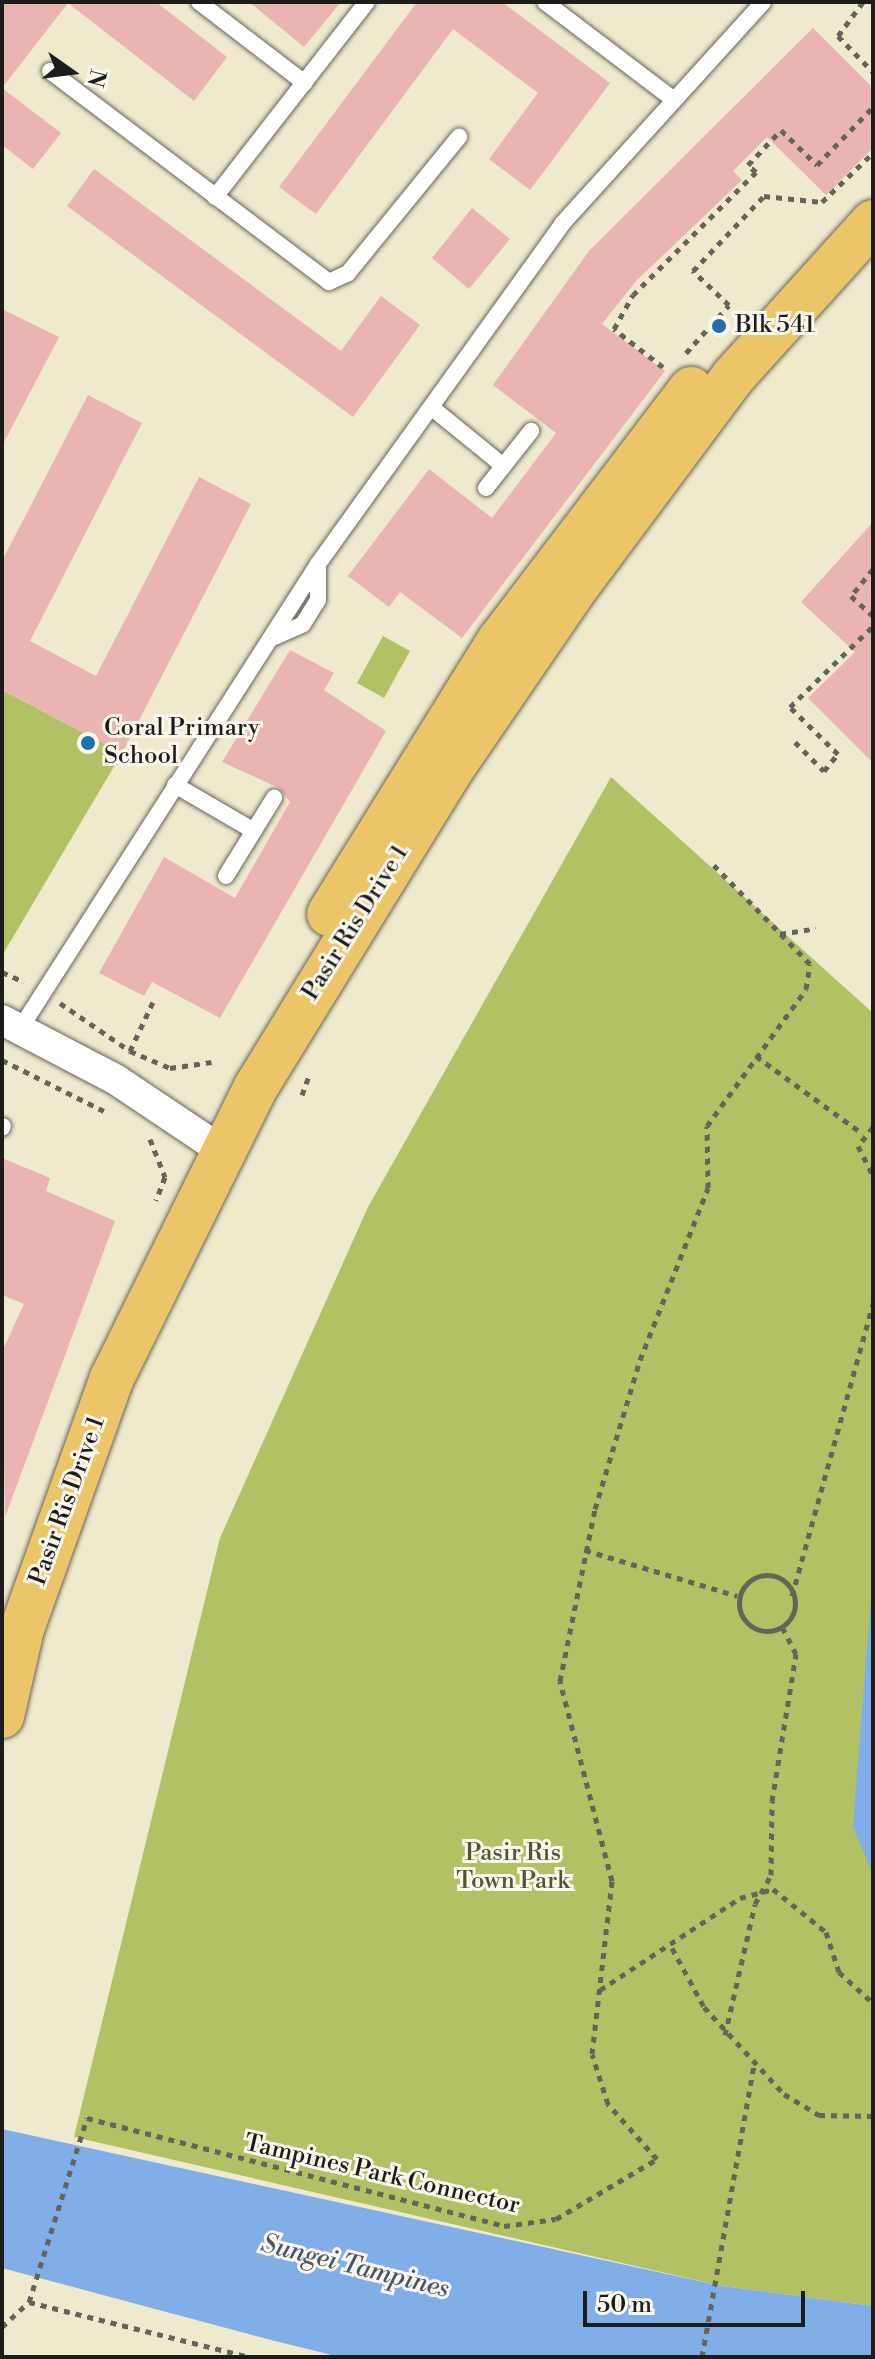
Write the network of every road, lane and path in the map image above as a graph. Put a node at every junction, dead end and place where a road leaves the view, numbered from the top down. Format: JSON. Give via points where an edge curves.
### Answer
{"nodes":[{"id":1,"x":199,"y":2,"type":"edge"},
{"id":2,"x":367,"y":2,"type":"edge"},
{"id":3,"x":545,"y":2,"type":"edge"},
{"id":4,"x":763,"y":2,"type":"edge"},
{"id":5,"x":863,"y":2,"type":"edge"},
{"id":6,"x":50,"y":71,"type":"dead end"},
{"id":7,"x":873,"y":72,"type":"edge"},
{"id":8,"x":305,"y":83,"type":"junction"},
{"id":9,"x":673,"y":99,"type":"junction"},
{"id":10,"x":873,"y":107,"type":"edge"},
{"id":11,"x":459,"y":137,"type":"dead end"},
{"id":12,"x":873,"y":153,"type":"edge"},
{"id":13,"x":873,"y":189,"type":"edge"},
{"id":14,"x":215,"y":197,"type":"junction"},
{"id":15,"x":873,"y":222,"type":"edge"},
{"id":16,"x":431,"y":407,"type":"junction"},
{"id":17,"x":531,"y":431,"type":"dead end"},
{"id":18,"x":502,"y":465,"type":"junction"},
{"id":19,"x":486,"y":488,"type":"dead end"},
{"id":20,"x":873,"y":569,"type":"edge"},
{"id":21,"x":873,"y":616,"type":"edge"},
{"id":22,"x":873,"y":626,"type":"edge"},
{"id":23,"x":795,"y":742,"type":"dead end"},
{"id":24,"x":175,"y":785,"type":"junction"},
{"id":25,"x":274,"y":798,"type":"dead end"},
{"id":26,"x":254,"y":831,"type":"junction"},
{"id":27,"x":710,"y":861,"type":"dead end"},
{"id":28,"x":226,"y":876,"type":"dead end"},
{"id":29,"x":816,"y":928,"type":"dead end"},
{"id":30,"x":779,"y":935,"type":"junction"},
{"id":31,"x":2,"y":972,"type":"edge"},
{"id":32,"x":44,"y":992,"type":"junction"},
{"id":33,"x":153,"y":1002,"type":"dead end"},
{"id":34,"x":11,"y":1024,"type":"edge"},
{"id":35,"x":130,"y":1051,"type":"junction"},
{"id":36,"x":755,"y":1055,"type":"junction"},
{"id":37,"x":2,"y":1060,"type":"edge"},
{"id":38,"x":212,"y":1062,"type":"dead end"},
{"id":39,"x":99,"y":1108,"type":"dead end"},
{"id":40,"x":873,"y":1127,"type":"edge"},
{"id":41,"x":863,"y":1134,"type":"junction"},
{"id":42,"x":211,"y":1143,"type":"junction"},
{"id":43,"x":873,"y":1176,"type":"edge"},
{"id":44,"x":873,"y":1303,"type":"edge"},
{"id":45,"x":585,"y":1550,"type":"junction"},
{"id":46,"x":737,"y":1596,"type":"junction"},
{"id":47,"x":792,"y":1596,"type":"junction"},
{"id":48,"x":781,"y":1625,"type":"junction"},
{"id":49,"x":2,"y":1649,"type":"edge"},
{"id":50,"x":2,"y":1716,"type":"edge"},
{"id":51,"x":765,"y":1890,"type":"junction"},
{"id":52,"x":672,"y":1948,"type":"junction"},
{"id":53,"x":600,"y":1990,"type":"junction"},
{"id":54,"x":873,"y":2003,"type":"edge"},
{"id":55,"x":725,"y":2035,"type":"junction"},
{"id":56,"x":754,"y":2066,"type":"junction"},
{"id":57,"x":873,"y":2116,"type":"edge"},
{"id":58,"x":29,"y":2302,"type":"junction"},
{"id":59,"x":2,"y":2327,"type":"edge"},
{"id":60,"x":249,"y":2357,"type":"edge"},
{"id":61,"x":702,"y":2357,"type":"edge"}],
"edges":[{"from":1,"to":8,"type":"lane"},
{"from":2,"to":8,"type":"lane"},
{"from":3,"to":9,"type":"lane"},
{"from":4,"to":9,"type":"lane"},
{"from":5,"to":7,"type":"path","via":[[838,36]]},
{"from":6,"to":14,"type":"lane"},
{"from":8,"to":14,"type":"lane"},
{"from":9,"to":16,"type":"lane","via":[[562,224]]},
{"from":10,"to":12,"type":"path","via":[[817,165],[781,130],[748,165],[756,172],[633,295],[614,329],[669,372],[729,305],[693,271],[764,196],[822,202]]},
{"from":11,"to":14,"type":"lane","via":[[348,273],[329,282]]},
{"from":13,"to":42,"type":"main road","name":"Pasir Ris Drive 1","via":[[653,435],[499,641],[392,801]]},
{"from":15,"to":42,"type":"main road","name":"Pasir Ris Drive 1","via":[[733,377],[519,669]]},
{"from":16,"to":18,"type":"lane"},
{"from":16,"to":24,"type":"lane","via":[[318,564]]},
{"from":17,"to":18,"type":"lane"},
{"from":18,"to":19,"type":"lane"},
{"from":20,"to":21,"type":"path","via":[[851,596]]},
{"from":22,"to":23,"type":"path","via":[[790,707],[838,754],[824,771]]},
{"from":24,"to":26,"type":"lane"},
{"from":24,"to":32,"type":"lane"},
{"from":25,"to":26,"type":"lane"},
{"from":26,"to":28,"type":"lane"},
{"from":27,"to":30,"type":"path"},
{"from":29,"to":30,"type":"path"},
{"from":30,"to":36,"type":"path","via":[[810,964],[806,989]]},
{"from":31,"to":32,"type":"path"},
{"from":32,"to":34,"type":"lane"},
{"from":32,"to":35,"type":"path"},
{"from":33,"to":35,"type":"path"},
{"from":34,"to":42,"type":"street"},
{"from":35,"to":38,"type":"path","via":[[170,1068]]},
{"from":36,"to":41,"type":"path"},
{"from":36,"to":45,"type":"path","via":[[707,1126],[708,1188],[640,1360]]},
{"from":37,"to":39,"type":"path"},
{"from":40,"to":41,"type":"path"},
{"from":41,"to":43,"type":"path","via":[[858,1151]]},
{"from":42,"to":49,"type":"main road","name":"Pasir Ris Drive 1","via":[[45,1502]]},
{"from":42,"to":50,"type":"main road","name":"Pasir Ris Drive 1","via":[[112,1378],[22,1629]]},
{"from":44,"to":47,"type":"path"},
{"from":45,"to":46,"type":"path"},
{"from":45,"to":53,"type":"path","via":[[560,1681],[612,1881]]},
{"from":46,"to":47,"type":"path","via":[[770,1572],[782,1575]]},
{"from":46,"to":48,"type":"path","via":[[752,1630]]},
{"from":47,"to":48,"type":"path","via":[[795,1613]]},
{"from":48,"to":51,"type":"path","via":[[796,1662]]},
{"from":51,"to":52,"type":"path","via":[[740,1898]]},
{"from":51,"to":54,"type":"path","via":[[785,1894],[826,1932],[839,1972]]},
{"from":51,"to":55,"type":"path","via":[[755,1904]]},
{"from":52,"to":53,"type":"path"},
{"from":52,"to":55,"type":"path"},
{"from":53,"to":58,"type":"path","name":"Tampines Park Connector","via":[[592,2054],[602,2088],[624,2126],[657,2159],[556,2219],[514,2226],[144,2138],[87,2118]]},
{"from":55,"to":56,"type":"path"},
{"from":56,"to":57,"type":"path","via":[[819,2115]]},
{"from":56,"to":61,"type":"path"},
{"from":58,"to":59,"type":"path"},
{"from":58,"to":60,"type":"path"}]}
